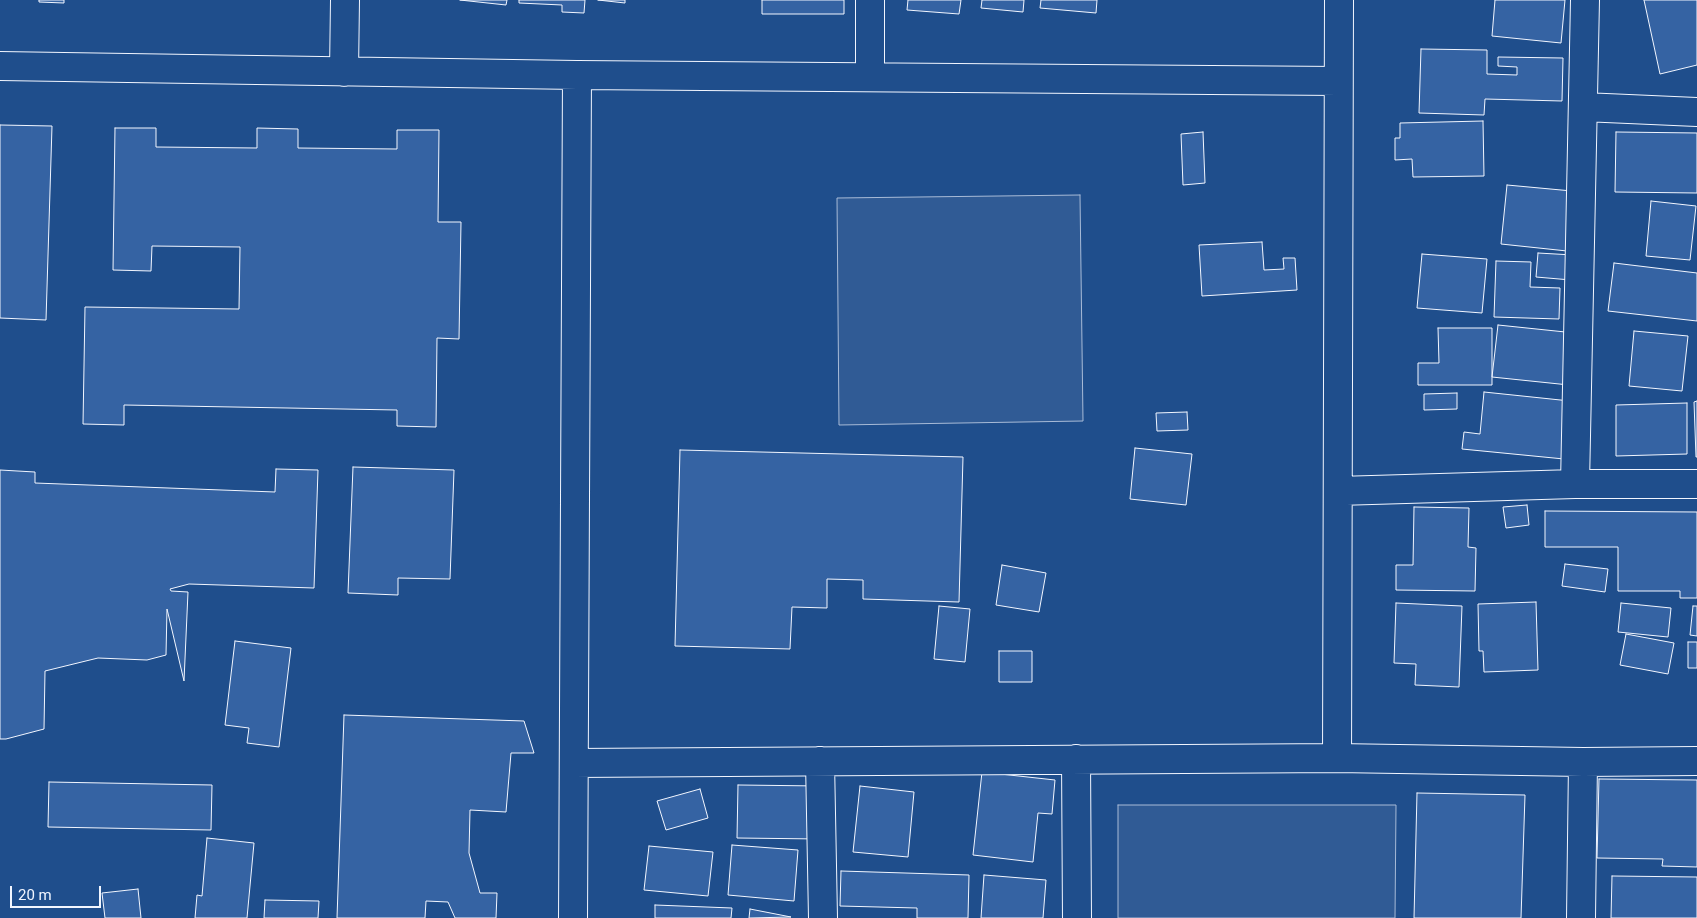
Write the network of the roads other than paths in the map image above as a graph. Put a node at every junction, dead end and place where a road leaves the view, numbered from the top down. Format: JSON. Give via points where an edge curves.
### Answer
{"nodes":[{"id":1,"x":345,"y":0,"type":"edge"},
{"id":2,"x":870,"y":0,"type":"edge"},
{"id":3,"x":1339,"y":0,"type":"edge"},
{"id":4,"x":1585,"y":0,"type":"edge"},
{"id":5,"x":0,"y":66,"type":"edge"},
{"id":6,"x":344,"y":72,"type":"junction"},
{"id":7,"x":577,"y":75,"type":"junction"},
{"id":8,"x":870,"y":77,"type":"junction"},
{"id":9,"x":1338,"y":81,"type":"junction"},
{"id":10,"x":1583,"y":107,"type":"junction"},
{"id":11,"x":1697,"y":112,"type":"edge"},
{"id":12,"x":1575,"y":484,"type":"junction"},
{"id":13,"x":1697,"y":484,"type":"edge"},
{"id":14,"x":1338,"y":491,"type":"junction"},
{"id":15,"x":1337,"y":758,"type":"junction"},
{"id":16,"x":1076,"y":760,"type":"junction"},
{"id":17,"x":820,"y":761,"type":"junction"},
{"id":18,"x":1697,"y":761,"type":"edge"},
{"id":19,"x":1583,"y":762,"type":"junction"},
{"id":20,"x":574,"y":763,"type":"junction"},
{"id":21,"x":573,"y":918,"type":"edge"},
{"id":22,"x":824,"y":918,"type":"edge"},
{"id":23,"x":1077,"y":918,"type":"edge"},
{"id":24,"x":1580,"y":918,"type":"edge"}],
"edges":[{"from":1,"to":6,"type":"street"},
{"from":2,"to":8,"type":"street"},
{"from":3,"to":9,"type":"street"},
{"from":4,"to":10,"type":"street"},
{"from":5,"to":6,"type":"street"},
{"from":6,"to":7,"type":"street"},
{"from":7,"to":8,"type":"street"},
{"from":7,"to":20,"type":"street"},
{"from":8,"to":9,"type":"street"},
{"from":9,"to":14,"type":"street"},
{"from":10,"to":11,"type":"street"},
{"from":10,"to":12,"type":"street"},
{"from":12,"to":13,"type":"street"},
{"from":12,"to":14,"type":"street"},
{"from":14,"to":15,"type":"street"},
{"from":15,"to":16,"type":"street"},
{"from":15,"to":19,"type":"street"},
{"from":16,"to":17,"type":"street"},
{"from":16,"to":23,"type":"street"},
{"from":17,"to":20,"type":"street"},
{"from":17,"to":22,"type":"street"},
{"from":18,"to":19,"type":"street"},
{"from":19,"to":24,"type":"street"},
{"from":20,"to":21,"type":"street"}]}
